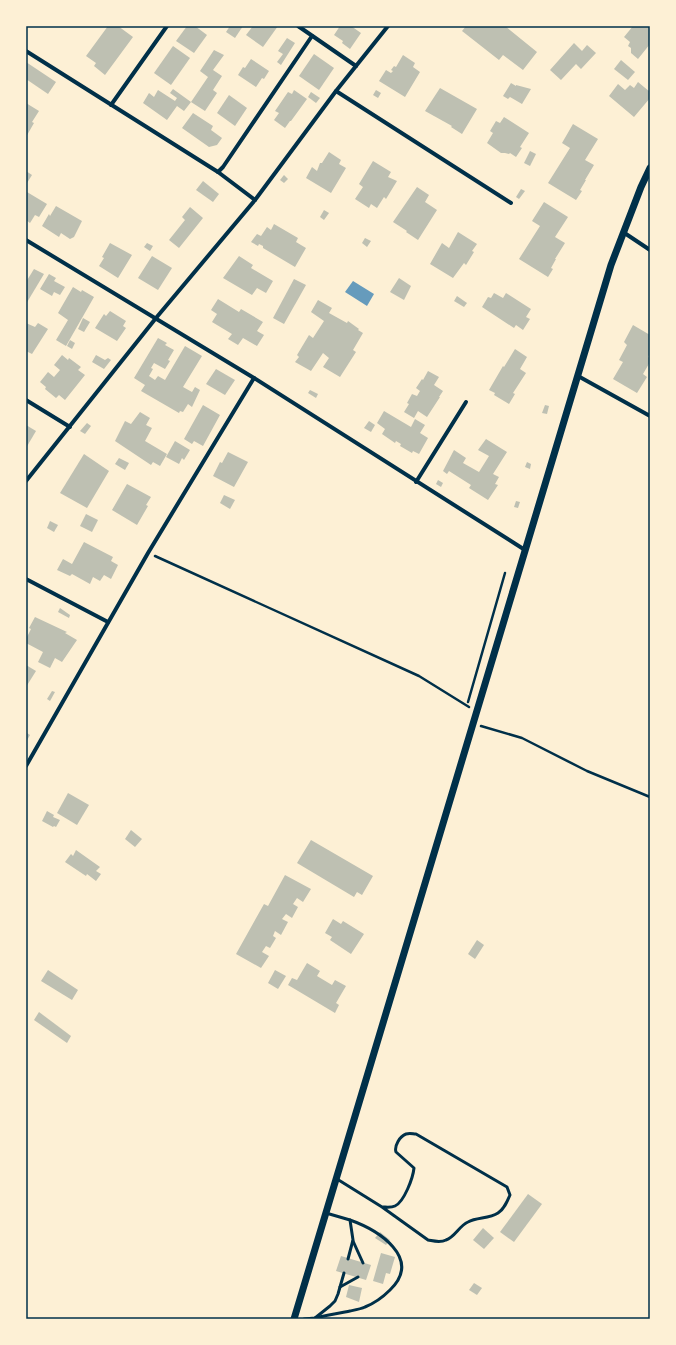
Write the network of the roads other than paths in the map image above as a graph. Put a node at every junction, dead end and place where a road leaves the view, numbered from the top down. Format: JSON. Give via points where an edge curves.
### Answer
{"nodes":[{"id":1,"x":167,"y":26,"type":"edge"},
{"id":2,"x":298,"y":26,"type":"edge"},
{"id":3,"x":388,"y":26,"type":"edge"},
{"id":4,"x":312,"y":36,"type":"junction"},
{"id":5,"x":26,"y":51,"type":"edge"},
{"id":6,"x":356,"y":66,"type":"junction"},
{"id":7,"x":336,"y":91,"type":"junction"},
{"id":8,"x":111,"y":105,"type":"junction"},
{"id":9,"x":650,"y":168,"type":"edge"},
{"id":10,"x":218,"y":172,"type":"junction"},
{"id":11,"x":256,"y":200,"type":"junction"},
{"id":12,"x":511,"y":203,"type":"dead end"},
{"id":13,"x":623,"y":232,"type":"junction"},
{"id":14,"x":26,"y":240,"type":"edge"},
{"id":15,"x":650,"y":250,"type":"edge"},
{"id":16,"x":156,"y":318,"type":"junction"},
{"id":17,"x":578,"y":376,"type":"junction"},
{"id":18,"x":254,"y":378,"type":"junction"},
{"id":19,"x":26,"y":400,"type":"edge"},
{"id":20,"x":466,"y":402,"type":"dead end"},
{"id":21,"x":650,"y":416,"type":"edge"},
{"id":22,"x":70,"y":427,"type":"junction"},
{"id":23,"x":26,"y":481,"type":"edge"},
{"id":24,"x":416,"y":482,"type":"junction"},
{"id":25,"x":525,"y":550,"type":"junction"},
{"id":26,"x":26,"y":579,"type":"edge"},
{"id":27,"x":108,"y":622,"type":"junction"},
{"id":28,"x":26,"y":766,"type":"edge"},
{"id":29,"x":336,"y":1179,"type":"junction"},
{"id":30,"x":382,"y":1207,"type":"junction"},
{"id":31,"x":326,"y":1213,"type":"junction"},
{"id":32,"x":350,"y":1220,"type":"junction"},
{"id":33,"x":353,"y":1240,"type":"junction"},
{"id":34,"x":348,"y":1259,"type":"dead end"},
{"id":35,"x":363,"y":1263,"type":"dead end"},
{"id":36,"x":344,"y":1273,"type":"dead end"},
{"id":37,"x":358,"y":1278,"type":"dead end"},
{"id":38,"x":340,"y":1287,"type":"junction"},
{"id":39,"x":315,"y":1318,"type":"junction"},
{"id":40,"x":294,"y":1319,"type":"edge"},
{"id":41,"x":304,"y":1319,"type":"edge"}],
"edges":[{"from":1,"to":8,"type":"street"},
{"from":2,"to":4,"type":"street"},
{"from":3,"to":6,"type":"street"},
{"from":4,"to":6,"type":"street"},
{"from":4,"to":10,"type":"street"},
{"from":5,"to":8,"type":"street"},
{"from":6,"to":7,"type":"street"},
{"from":7,"to":11,"type":"street"},
{"from":7,"to":12,"type":"street"},
{"from":8,"to":10,"type":"street"},
{"from":9,"to":13,"type":"street"},
{"from":10,"to":11,"type":"street"},
{"from":11,"to":16,"type":"street"},
{"from":13,"to":15,"type":"street"},
{"from":13,"to":17,"type":"street"},
{"from":14,"to":16,"type":"street"},
{"from":16,"to":18,"type":"street"},
{"from":16,"to":22,"type":"street"},
{"from":17,"to":21,"type":"street"},
{"from":17,"to":25,"type":"street"},
{"from":18,"to":24,"type":"street"},
{"from":18,"to":27,"type":"street"},
{"from":19,"to":22,"type":"street"},
{"from":20,"to":24,"type":"street"},
{"from":22,"to":23,"type":"street"},
{"from":24,"to":25,"type":"street"},
{"from":25,"to":29,"type":"street"},
{"from":26,"to":27,"type":"street"},
{"from":27,"to":28,"type":"street"},
{"from":29,"to":30,"type":"lane"},
{"from":29,"to":31,"type":"street"},
{"from":30,"to":30,"type":"lane","via":[[428,1240],[436,1242],[451,1238],[470,1221],[498,1213],[506,1205],[510,1195],[507,1187],[416,1134],[409,1133],[402,1136],[395,1150],[414,1168],[410,1184],[396,1206]]},
{"from":31,"to":32,"type":"lane"},
{"from":31,"to":40,"type":"street"},
{"from":32,"to":33,"type":"lane"},
{"from":32,"to":39,"type":"lane","via":[[364,1226],[399,1254],[401,1276],[381,1298],[365,1308]]},
{"from":33,"to":34,"type":"lane"},
{"from":33,"to":35,"type":"lane"},
{"from":36,"to":38,"type":"lane"},
{"from":37,"to":38,"type":"lane"},
{"from":38,"to":39,"type":"lane","via":[[335,1301]]},
{"from":39,"to":41,"type":"lane"}]}
